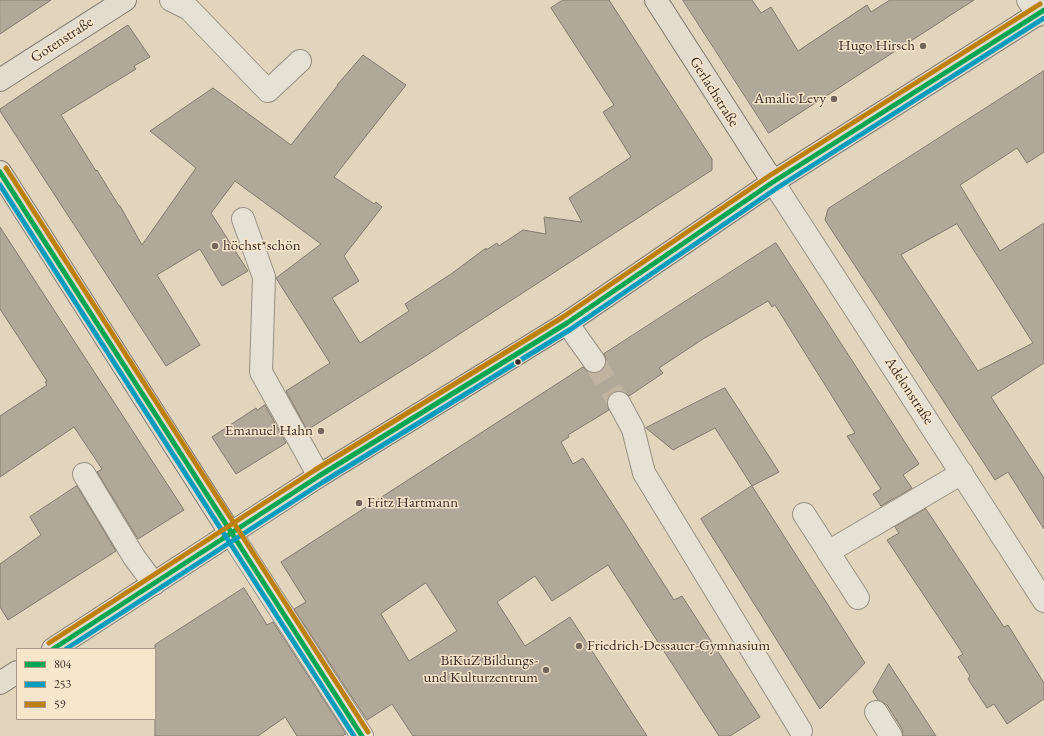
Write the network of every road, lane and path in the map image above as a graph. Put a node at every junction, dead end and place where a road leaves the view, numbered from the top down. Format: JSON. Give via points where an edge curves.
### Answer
{"nodes":[{"id":1,"x":125,"y":0,"type":"edge"},
{"id":2,"x":171,"y":0,"type":"edge"},
{"id":3,"x":656,"y":0,"type":"edge"},
{"id":4,"x":1037,"y":8,"type":"edge"},
{"id":5,"x":300,"y":61,"type":"dead end"},
{"id":6,"x":0,"y":80,"type":"edge"},
{"id":7,"x":0,"y":172,"type":"edge"},
{"id":8,"x":773,"y":182,"type":"junction"},
{"id":9,"x":243,"y":219,"type":"dead end"},
{"id":10,"x":567,"y":323,"type":"junction"},
{"id":11,"x":594,"y":361,"type":"tunnel mouth"},
{"id":12,"x":619,"y":403,"type":"tunnel mouth"},
{"id":13,"x":962,"y":473,"type":"junction"},
{"id":14,"x":84,"y":474,"type":"dead end"},
{"id":15,"x":319,"y":476,"type":"junction"},
{"id":16,"x":804,"y":514,"type":"dead end"},
{"id":17,"x":231,"y":534,"type":"junction"},
{"id":18,"x":828,"y":552,"type":"junction"},
{"id":19,"x":154,"y":584,"type":"junction"},
{"id":20,"x":858,"y":598,"type":"dead end"},
{"id":21,"x":1044,"y":601,"type":"edge"},
{"id":22,"x":55,"y":648,"type":"edge"},
{"id":23,"x":16,"y":673,"type":"edge"},
{"id":24,"x":0,"y":683,"type":"edge"},
{"id":25,"x":876,"y":712,"type":"dead end"},
{"id":26,"x":801,"y":731,"type":"dead end"},
{"id":27,"x":362,"y":736,"type":"edge"},
{"id":28,"x":891,"y":736,"type":"edge"}],
"edges":[{"from":1,"to":6,"type":"main road","name":"Gotenstraße"},
{"from":2,"to":5,"type":"street","via":[[189,9],[268,91]]},
{"from":3,"to":8,"type":"main road","name":"Gerlachstraße"},
{"from":4,"to":8,"type":"main road"},
{"from":7,"to":17,"type":"main road"},
{"from":8,"to":10,"type":"main road"},
{"from":8,"to":13,"type":"street","name":"Adelonstraße"},
{"from":9,"to":15,"type":"street","via":[[264,277],[261,372]]},
{"from":10,"to":11,"type":"street"},
{"from":10,"to":15,"type":"main road"},
{"from":12,"to":26,"type":"street","via":[[633,429],[644,473]]},
{"from":13,"to":18,"type":"street"},
{"from":13,"to":21,"type":"street","name":"Adelonstraße"},
{"from":14,"to":19,"type":"street","via":[[134,557]]},
{"from":15,"to":17,"type":"main road"},
{"from":16,"to":18,"type":"street"},
{"from":17,"to":19,"type":"main road"},
{"from":17,"to":27,"type":"street"},
{"from":18,"to":20,"type":"street"},
{"from":19,"to":22,"type":"main road"},
{"from":23,"to":24,"type":"main road"},
{"from":25,"to":28,"type":"street"}]}
